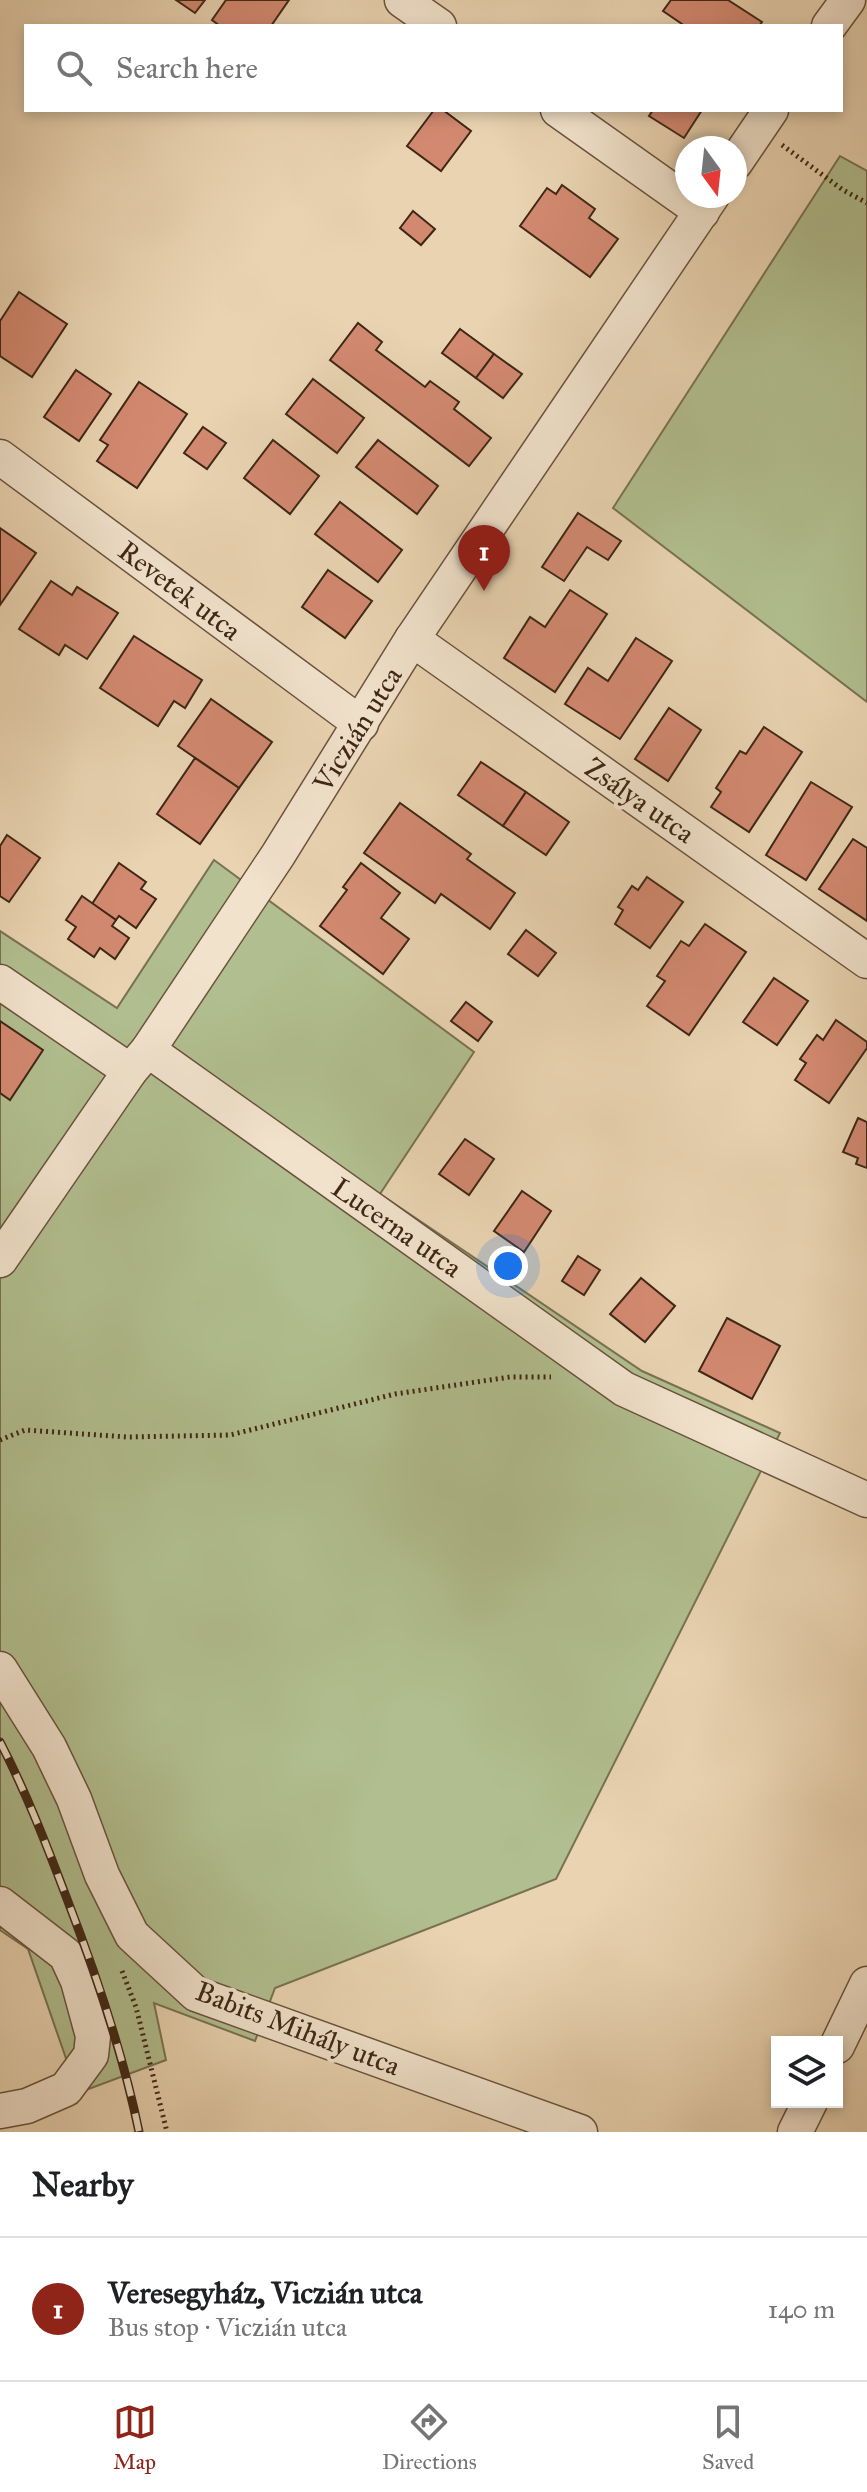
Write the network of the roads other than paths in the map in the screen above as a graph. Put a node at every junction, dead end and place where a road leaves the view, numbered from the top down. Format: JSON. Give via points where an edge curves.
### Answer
{"nodes":[{"id":1,"x":402,"y":0,"type":"edge"},
{"id":2,"x":848,"y":0,"type":"edge"},
{"id":3,"x":436,"y":24,"type":"edge"},
{"id":4,"x":830,"y":24,"type":"edge"},
{"id":5,"x":561,"y":112,"type":"edge"},
{"id":6,"x":765,"y":119,"type":"edge"},
{"id":7,"x":747,"y":145,"type":"edge"},
{"id":8,"x":675,"y":184,"type":"edge"},
{"id":9,"x":704,"y":208,"type":"edge"},
{"id":10,"x":0,"y":457,"type":"edge"},
{"id":11,"x":412,"y":639,"type":"junction"},
{"id":12,"x":361,"y":724,"type":"junction"},
{"id":13,"x":867,"y":961,"type":"edge"},
{"id":14,"x":0,"y":982,"type":"edge"},
{"id":15,"x":139,"y":1061,"type":"junction"},
{"id":16,"x":0,"y":1260,"type":"edge"},
{"id":17,"x":867,"y":1500,"type":"edge"},
{"id":18,"x":0,"y":1669,"type":"edge"},
{"id":19,"x":0,"y":1904,"type":"edge"},
{"id":20,"x":867,"y":1984,"type":"edge"},
{"id":21,"x":842,"y":2036,"type":"edge"},
{"id":22,"x":807,"y":2108,"type":"edge"},
{"id":23,"x":0,"y":2111,"type":"edge"},
{"id":24,"x":580,"y":2132,"type":"edge"},
{"id":25,"x":795,"y":2132,"type":"edge"}],
"edges":[{"from":1,"to":3,"type":"street"},
{"from":2,"to":4,"type":"street"},
{"from":5,"to":8,"type":"street"},
{"from":6,"to":7,"type":"street"},
{"from":9,"to":11,"type":"street","name":"Viczián utca"},
{"from":10,"to":12,"type":"street","name":"Revetek utca"},
{"from":11,"to":12,"type":"street","name":"Viczián utca"},
{"from":11,"to":13,"type":"street","name":"Zsálya utca"},
{"from":12,"to":15,"type":"street","name":"Viczián utca"},
{"from":14,"to":15,"type":"street","name":"Lucerna utca"},
{"from":15,"to":16,"type":"street","name":"Viczián utca"},
{"from":15,"to":17,"type":"street","name":"Lucerna utca","via":[[624,1389]]},
{"from":18,"to":24,"type":"street","name":"Babits Mihály utca","via":[[49,1747],[132,1935],[196,1994]]},
{"from":19,"to":23,"type":"street","via":[[66,1955],[93,2036],[91,2055],[66,2089]]},
{"from":20,"to":21,"type":"street"},
{"from":22,"to":25,"type":"street"}]}
